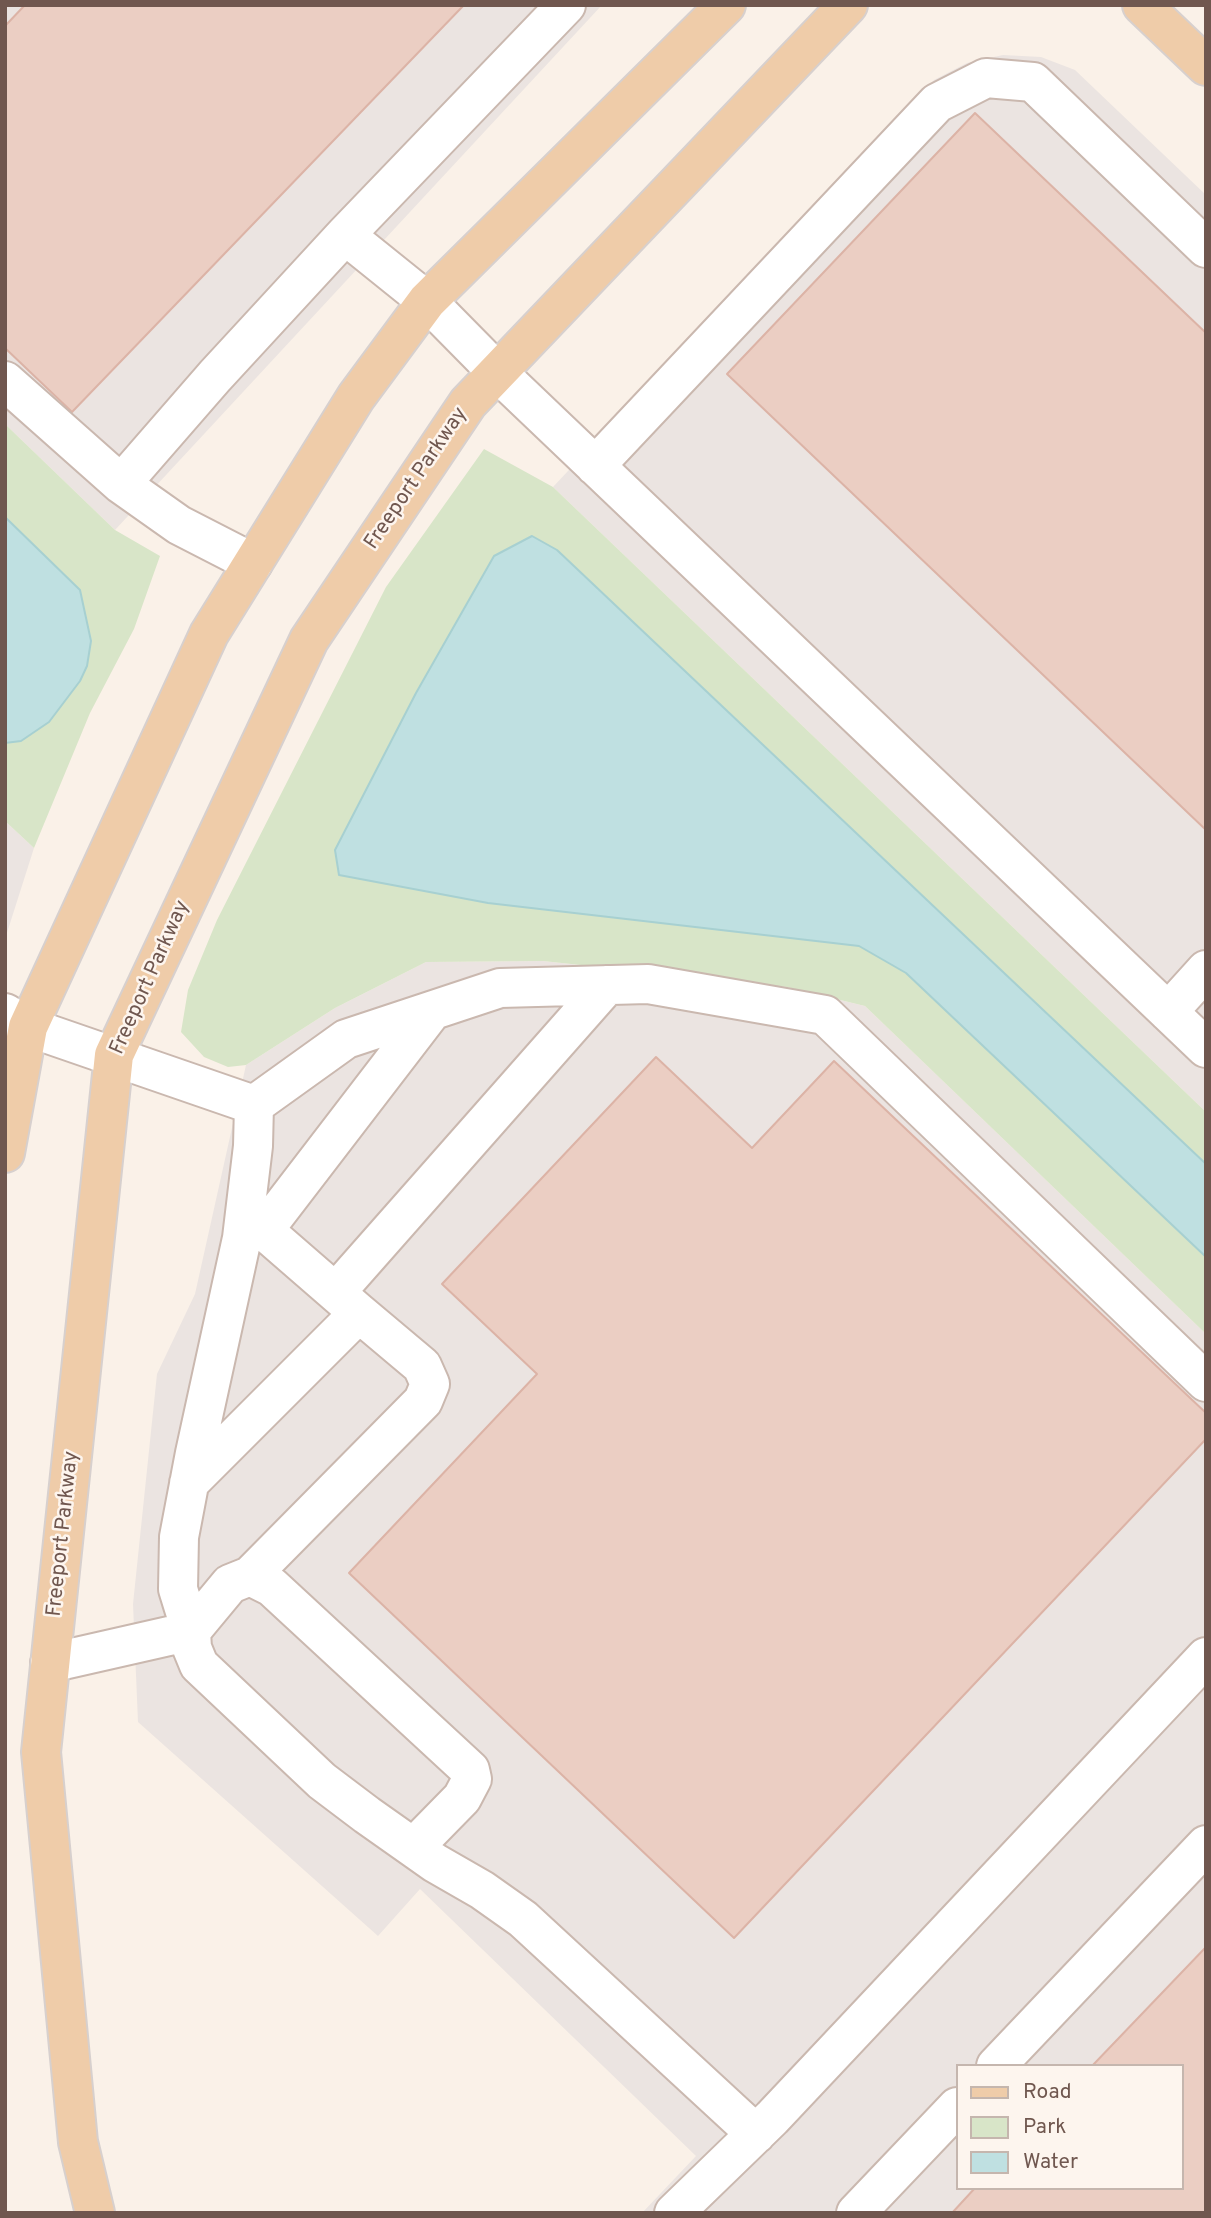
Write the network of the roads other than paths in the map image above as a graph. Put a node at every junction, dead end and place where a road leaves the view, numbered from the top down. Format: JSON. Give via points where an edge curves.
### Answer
{"nodes":[{"id":1,"x":566,"y":5,"type":"edge"},
{"id":2,"x":726,"y":5,"type":"edge"},
{"id":3,"x":848,"y":5,"type":"edge"},
{"id":4,"x":1142,"y":5,"type":"edge"},
{"id":5,"x":1206,"y":66,"type":"edge"},
{"id":6,"x":345,"y":234,"type":"junction"},
{"id":7,"x":1206,"y":248,"type":"edge"},
{"id":8,"x":427,"y":301,"type":"junction"},
{"id":9,"x":497,"y":372,"type":"junction"},
{"id":10,"x":5,"y":381,"type":"edge"},
{"id":11,"x":595,"y":466,"type":"junction"},
{"id":12,"x":121,"y":484,"type":"junction"},
{"id":13,"x":253,"y":563,"type":"junction"},
{"id":14,"x":1206,"y":970,"type":"edge"},
{"id":15,"x":607,"y":985,"type":"junction"},
{"id":16,"x":432,"y":1011,"type":"junction"},
{"id":17,"x":1168,"y":1012,"type":"junction"},
{"id":18,"x":16,"y":1020,"type":"edge"},
{"id":19,"x":1206,"y":1048,"type":"edge"},
{"id":20,"x":114,"y":1055,"type":"junction"},
{"id":21,"x":254,"y":1105,"type":"junction"},
{"id":22,"x":5,"y":1153,"type":"edge"},
{"id":23,"x":254,"y":1222,"type":"junction"},
{"id":24,"x":348,"y":1302,"type":"junction"},
{"id":25,"x":1206,"y":1382,"type":"edge"},
{"id":26,"x":189,"y":1483,"type":"junction"},
{"id":27,"x":250,"y":1576,"type":"junction"},
{"id":28,"x":191,"y":1631,"type":"junction"},
{"id":29,"x":1206,"y":1657,"type":"edge"},
{"id":30,"x":50,"y":1663,"type":"junction"},
{"id":31,"x":1206,"y":1845,"type":"edge"},
{"id":32,"x":414,"y":1847,"type":"junction"},
{"id":33,"x":998,"y":2064,"type":"edge"},
{"id":34,"x":956,"y":2108,"type":"edge"},
{"id":35,"x":756,"y":2134,"type":"junction"},
{"id":36,"x":94,"y":2213,"type":"edge"},
{"id":37,"x":674,"y":2213,"type":"edge"},
{"id":38,"x":856,"y":2213,"type":"edge"}],
"edges":[{"from":1,"to":6,"type":"street"},
{"from":2,"to":8,"type":"main road"},
{"from":3,"to":9,"type":"main road","name":"Freeport Parkway"},
{"from":4,"to":5,"type":"main road"},
{"from":6,"to":8,"type":"street"},
{"from":6,"to":12,"type":"street"},
{"from":7,"to":11,"type":"street","via":[[1033,82],[986,78],[937,103]]},
{"from":8,"to":9,"type":"street"},
{"from":8,"to":13,"type":"main road","via":[[356,397]]},
{"from":9,"to":11,"type":"street"},
{"from":9,"to":20,"type":"main road","name":"Freeport Parkway","via":[[467,403],[309,640]]},
{"from":10,"to":12,"type":"street"},
{"from":11,"to":17,"type":"street"},
{"from":12,"to":13,"type":"street","via":[[179,526]]},
{"from":13,"to":18,"type":"main road","via":[[209,634]]},
{"from":14,"to":17,"type":"street"},
{"from":15,"to":16,"type":"street","via":[[500,988]]},
{"from":15,"to":24,"type":"street"},
{"from":15,"to":25,"type":"street","via":[[648,984],[825,1015]]},
{"from":16,"to":21,"type":"street","via":[[346,1039]]},
{"from":16,"to":23,"type":"street"},
{"from":17,"to":19,"type":"street"},
{"from":18,"to":20,"type":"street"},
{"from":18,"to":22,"type":"main road"},
{"from":20,"to":21,"type":"street"},
{"from":20,"to":30,"type":"main road","name":"Freeport Parkway"},
{"from":21,"to":23,"type":"street"},
{"from":23,"to":24,"type":"street"},
{"from":23,"to":26,"type":"street","via":[[236,1266]]},
{"from":24,"to":26,"type":"street"},
{"from":24,"to":27,"type":"street","via":[[422,1366],[430,1384],[423,1401]]},
{"from":26,"to":28,"type":"street","via":[[177,1565],[178,1589]]},
{"from":27,"to":28,"type":"street","via":[[230,1584]]},
{"from":27,"to":32,"type":"street","via":[[272,1587],[470,1770],[472,1779],[462,1798]]},
{"from":28,"to":30,"type":"street"},
{"from":28,"to":32,"type":"street","via":[[199,1665],[322,1781]]},
{"from":29,"to":35,"type":"street"},
{"from":30,"to":36,"type":"main road","name":"Freeport Parkway","via":[[41,1752],[78,2142]]},
{"from":31,"to":33,"type":"street"},
{"from":32,"to":35,"type":"street","via":[[523,1919]]},
{"from":34,"to":38,"type":"street"},
{"from":35,"to":37,"type":"street"}]}
